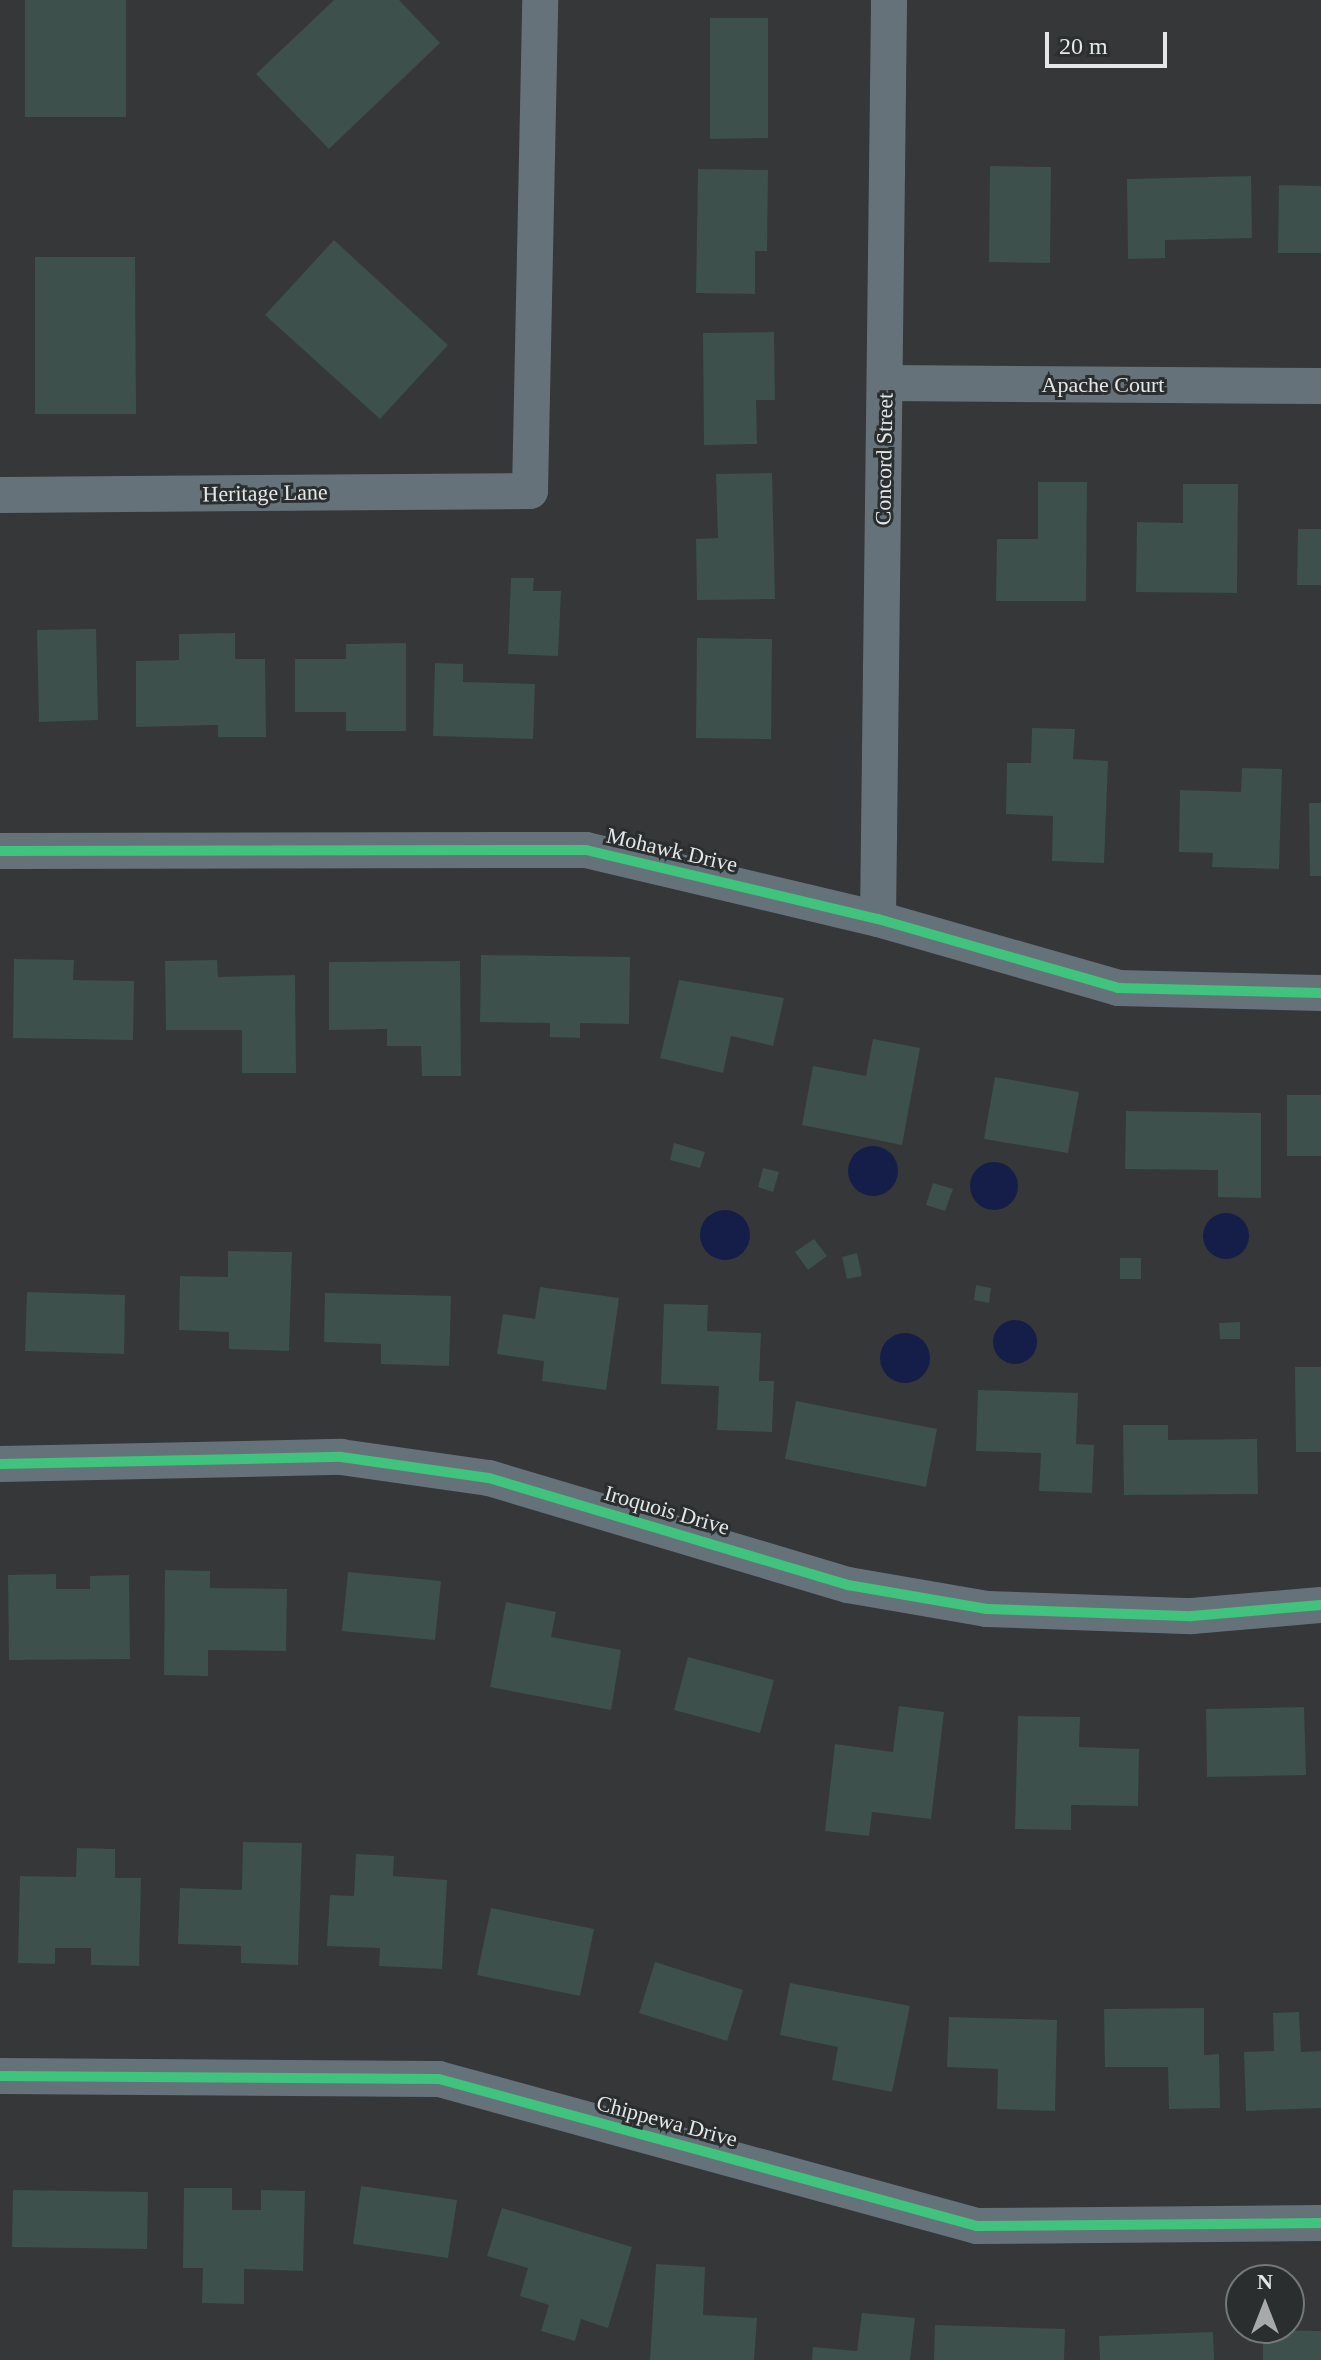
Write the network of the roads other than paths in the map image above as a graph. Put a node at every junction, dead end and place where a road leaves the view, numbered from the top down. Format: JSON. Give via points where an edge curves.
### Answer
{"nodes":[{"id":1,"x":540,"y":0,"type":"edge"},
{"id":2,"x":889,"y":0,"type":"edge"},
{"id":3,"x":885,"y":383,"type":"junction"},
{"id":4,"x":1321,"y":386,"type":"edge"},
{"id":5,"x":0,"y":495,"type":"edge"},
{"id":6,"x":0,"y":851,"type":"edge"},
{"id":7,"x":878,"y":919,"type":"junction"},
{"id":8,"x":1321,"y":993,"type":"edge"},
{"id":9,"x":0,"y":1464,"type":"edge"},
{"id":10,"x":1321,"y":1605,"type":"edge"},
{"id":11,"x":0,"y":2076,"type":"edge"},
{"id":12,"x":1321,"y":2223,"type":"edge"}],
"edges":[{"from":1,"to":5,"type":"street","name":"Heritage Lane","via":[[530,491]]},
{"from":2,"to":3,"type":"street","name":"Concord Street"},
{"from":3,"to":4,"type":"street","name":"Apache Court"},
{"from":3,"to":7,"type":"street","name":"Concord Street"},
{"from":6,"to":7,"type":"street","name":"Mohawk Drive","via":[[586,850]]},
{"from":7,"to":8,"type":"street","name":"Mohawk Drive","via":[[1118,988]]},
{"from":9,"to":10,"type":"street","name":"Iroquois Drive","via":[[341,1457],[489,1478],[848,1585],[987,1609],[1192,1616]]},
{"from":11,"to":12,"type":"street","name":"Chippewa Drive","via":[[439,2079],[977,2226]]}]}
